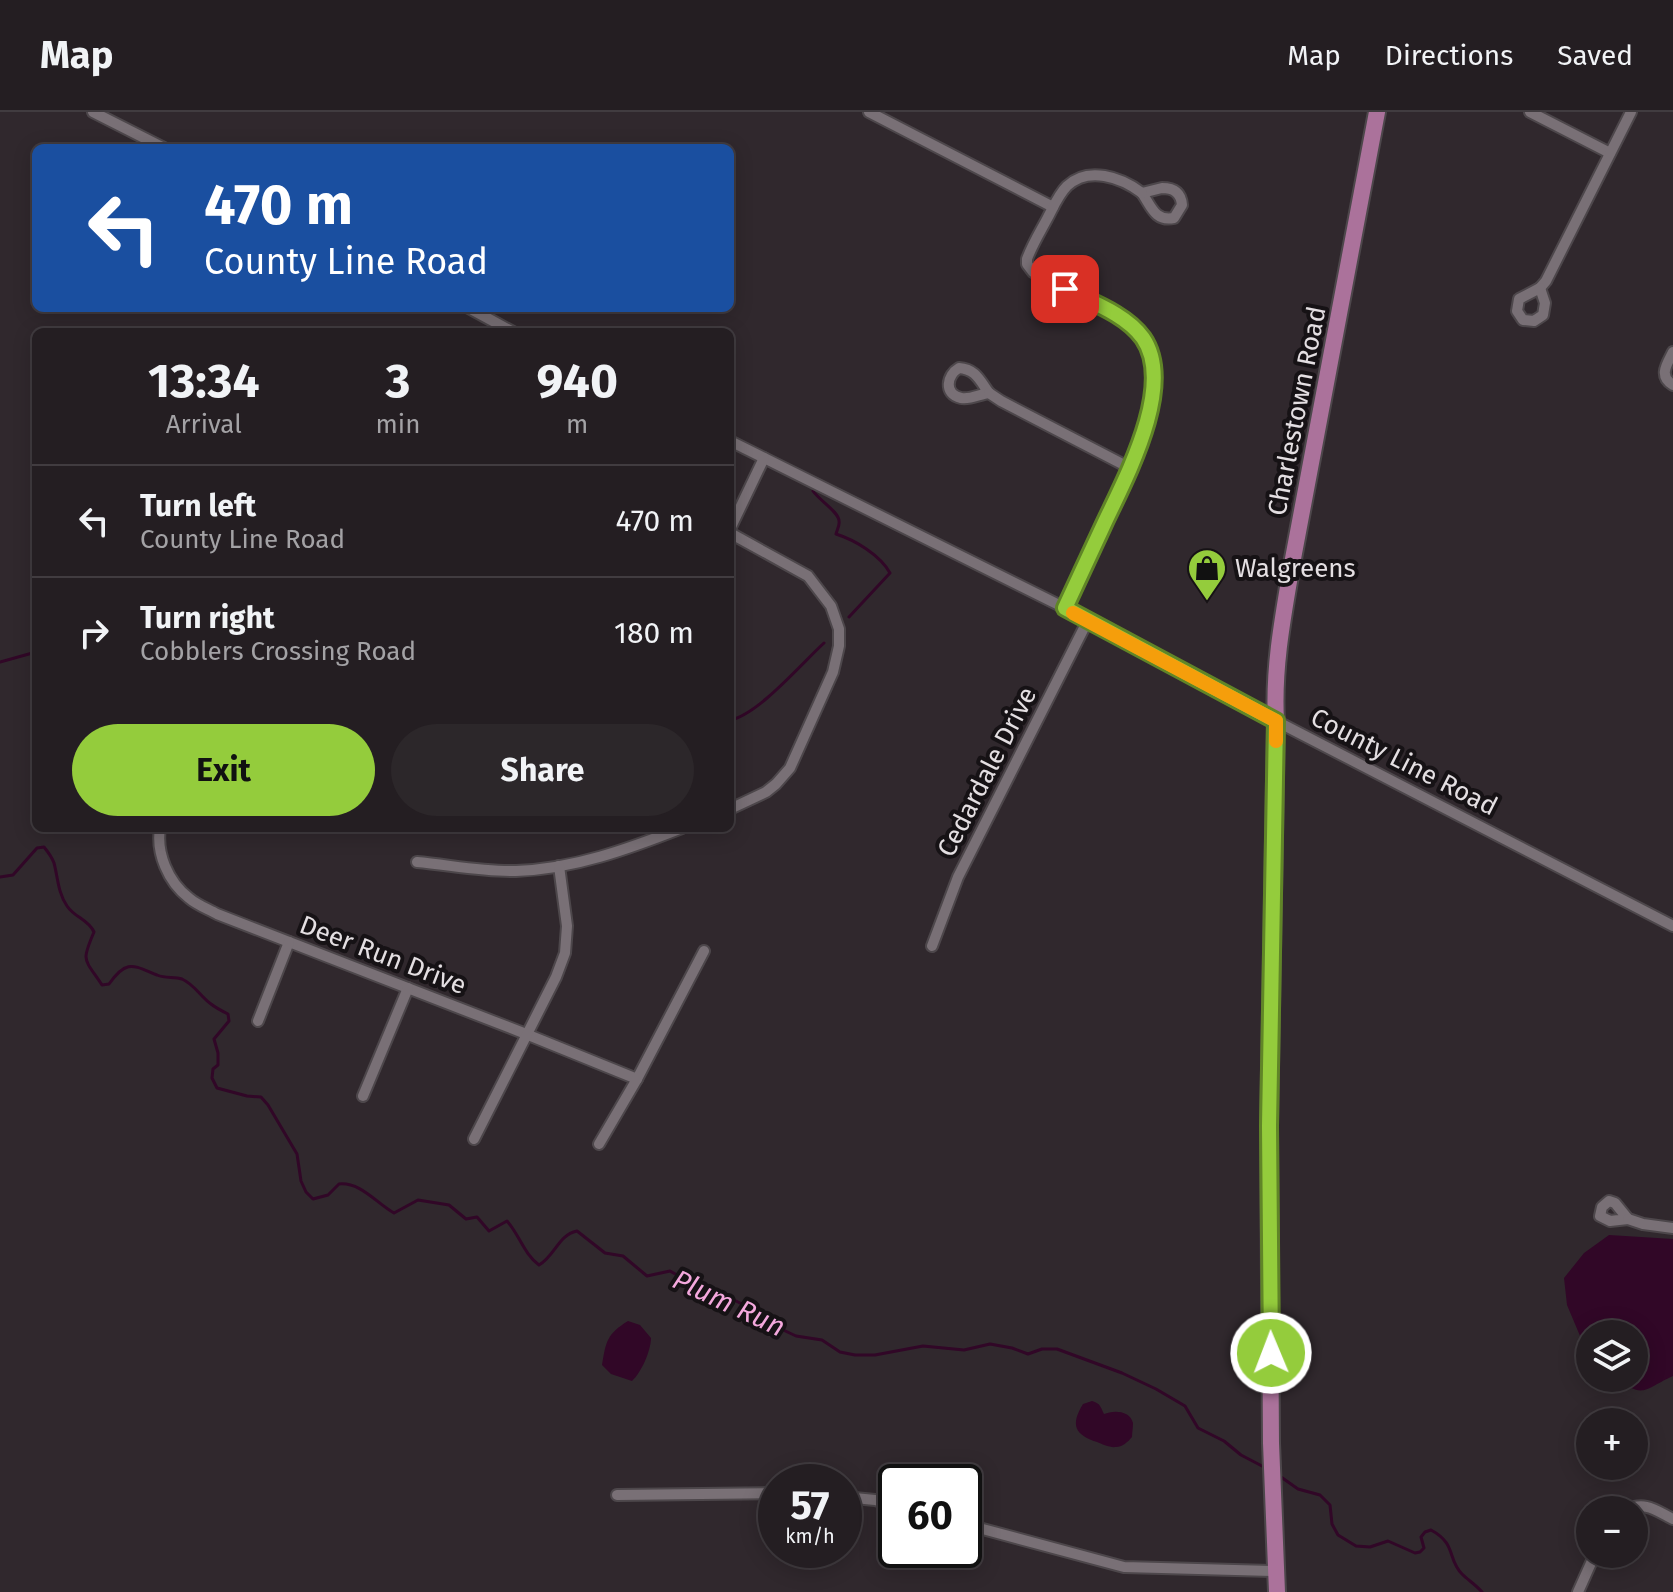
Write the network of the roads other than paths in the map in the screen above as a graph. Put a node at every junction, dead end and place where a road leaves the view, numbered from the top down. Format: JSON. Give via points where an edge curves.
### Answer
{"nodes":[{"id":1,"x":93,"y":112,"type":"edge"},
{"id":2,"x":869,"y":112,"type":"edge"},
{"id":3,"x":1377,"y":112,"type":"edge"},
{"id":4,"x":1530,"y":112,"type":"edge"},
{"id":5,"x":1631,"y":112,"type":"edge"},
{"id":6,"x":156,"y":144,"type":"edge"},
{"id":7,"x":1610,"y":153,"type":"junction"},
{"id":8,"x":1142,"y":193,"type":"dead end"},
{"id":9,"x":1053,"y":207,"type":"junction"},
{"id":10,"x":1540,"y":288,"type":"dead end"},
{"id":11,"x":476,"y":312,"type":"edge"},
{"id":12,"x":506,"y":328,"type":"edge"},
{"id":13,"x":1673,"y":352,"type":"edge"},
{"id":14,"x":1673,"y":385,"type":"edge"},
{"id":15,"x":989,"y":393,"type":"dead end"},
{"id":16,"x":734,"y":443,"type":"edge"},
{"id":17,"x":764,"y":458,"type":"junction"},
{"id":18,"x":1130,"y":468,"type":"junction"},
{"id":19,"x":734,"y":522,"type":"edge"},
{"id":20,"x":734,"y":533,"type":"edge"},
{"id":21,"x":1065,"y":608,"type":"junction"},
{"id":22,"x":1088,"y":620,"type":"junction"},
{"id":23,"x":1276,"y":721,"type":"junction"},
{"id":24,"x":734,"y":807,"type":"edge"},
{"id":25,"x":160,"y":832,"type":"edge"},
{"id":26,"x":672,"y":832,"type":"edge"},
{"id":27,"x":417,"y":862,"type":"dead end"},
{"id":28,"x":559,"y":866,"type":"junction"},
{"id":29,"x":1673,"y":926,"type":"edge"},
{"id":30,"x":289,"y":942,"type":"junction"},
{"id":31,"x":932,"y":946,"type":"dead end"},
{"id":32,"x":704,"y":951,"type":"dead end"},
{"id":33,"x":408,"y":988,"type":"junction"},
{"id":34,"x":258,"y":1021,"type":"dead end"},
{"id":35,"x":527,"y":1034,"type":"junction"},
{"id":36,"x":637,"y":1079,"type":"junction"},
{"id":37,"x":363,"y":1096,"type":"dead end"},
{"id":38,"x":474,"y":1139,"type":"dead end"},
{"id":39,"x":599,"y":1144,"type":"dead end"},
{"id":40,"x":1628,"y":1219,"type":"dead end"},
{"id":41,"x":1673,"y":1228,"type":"edge"},
{"id":42,"x":758,"y":1493,"type":"edge"},
{"id":43,"x":617,"y":1495,"type":"dead end"},
{"id":44,"x":1648,"y":1506,"type":"edge"},
{"id":45,"x":1673,"y":1519,"type":"edge"},
{"id":46,"x":982,"y":1529,"type":"edge"},
{"id":47,"x":1589,"y":1568,"type":"edge"},
{"id":48,"x":1276,"y":1571,"type":"junction"},
{"id":49,"x":1277,"y":1592,"type":"edge"},
{"id":50,"x":1578,"y":1592,"type":"edge"}],
"edges":[{"from":1,"to":6,"type":"street"},
{"from":2,"to":9,"type":"street"},
{"from":3,"to":23,"type":"main road","name":"Charlestown Road","via":[[1292,564],[1277,664]]},
{"from":4,"to":7,"type":"street"},
{"from":5,"to":7,"type":"street"},
{"from":7,"to":10,"type":"street"},
{"from":8,"to":9,"type":"street","via":[[1106,176],[1089,175],[1067,186]]},
{"from":9,"to":18,"type":"street","via":[[1029,253],[1029,269],[1128,322],[1143,337],[1151,356],[1151,399]]},
{"from":11,"to":12,"type":"street"},
{"from":13,"to":14,"type":"street","via":[[1664,373]]},
{"from":15,"to":18,"type":"street"},
{"from":16,"to":17,"type":"street","name":"County Line Road"},
{"from":17,"to":19,"type":"street"},
{"from":17,"to":21,"type":"street","name":"County Line Road"},
{"from":18,"to":21,"type":"street"},
{"from":20,"to":24,"type":"street","via":[[808,576],[831,606],[839,629],[833,672],[790,768],[766,792]]},
{"from":21,"to":22,"type":"street","name":"County Line Road"},
{"from":22,"to":23,"type":"street","name":"County Line Road"},
{"from":22,"to":31,"type":"street","name":"Cedardale Drive","via":[[958,877]]},
{"from":23,"to":29,"type":"street","name":"County Line Road"},
{"from":23,"to":48,"type":"main road","name":"Charlestown Road","via":[[1269,1126]]},
{"from":25,"to":30,"type":"street","name":"Deer Run Drive","via":[[165,865],[187,897]]},
{"from":26,"to":28,"type":"street"},
{"from":27,"to":28,"type":"street","via":[[515,871]]},
{"from":28,"to":35,"type":"street","via":[[565,953]]},
{"from":30,"to":33,"type":"street","name":"Deer Run Drive"},
{"from":30,"to":34,"type":"street"},
{"from":32,"to":36,"type":"street"},
{"from":33,"to":35,"type":"street","name":"Deer Run Drive"},
{"from":33,"to":37,"type":"street"},
{"from":35,"to":36,"type":"street","name":"Deer Run Drive"},
{"from":35,"to":38,"type":"street"},
{"from":36,"to":39,"type":"street"},
{"from":40,"to":41,"type":"street"},
{"from":42,"to":43,"type":"street"},
{"from":44,"to":45,"type":"street"},
{"from":46,"to":48,"type":"street","via":[[1124,1567]]},
{"from":47,"to":50,"type":"street"},
{"from":48,"to":49,"type":"main road","name":"Charlestown Road"}]}
